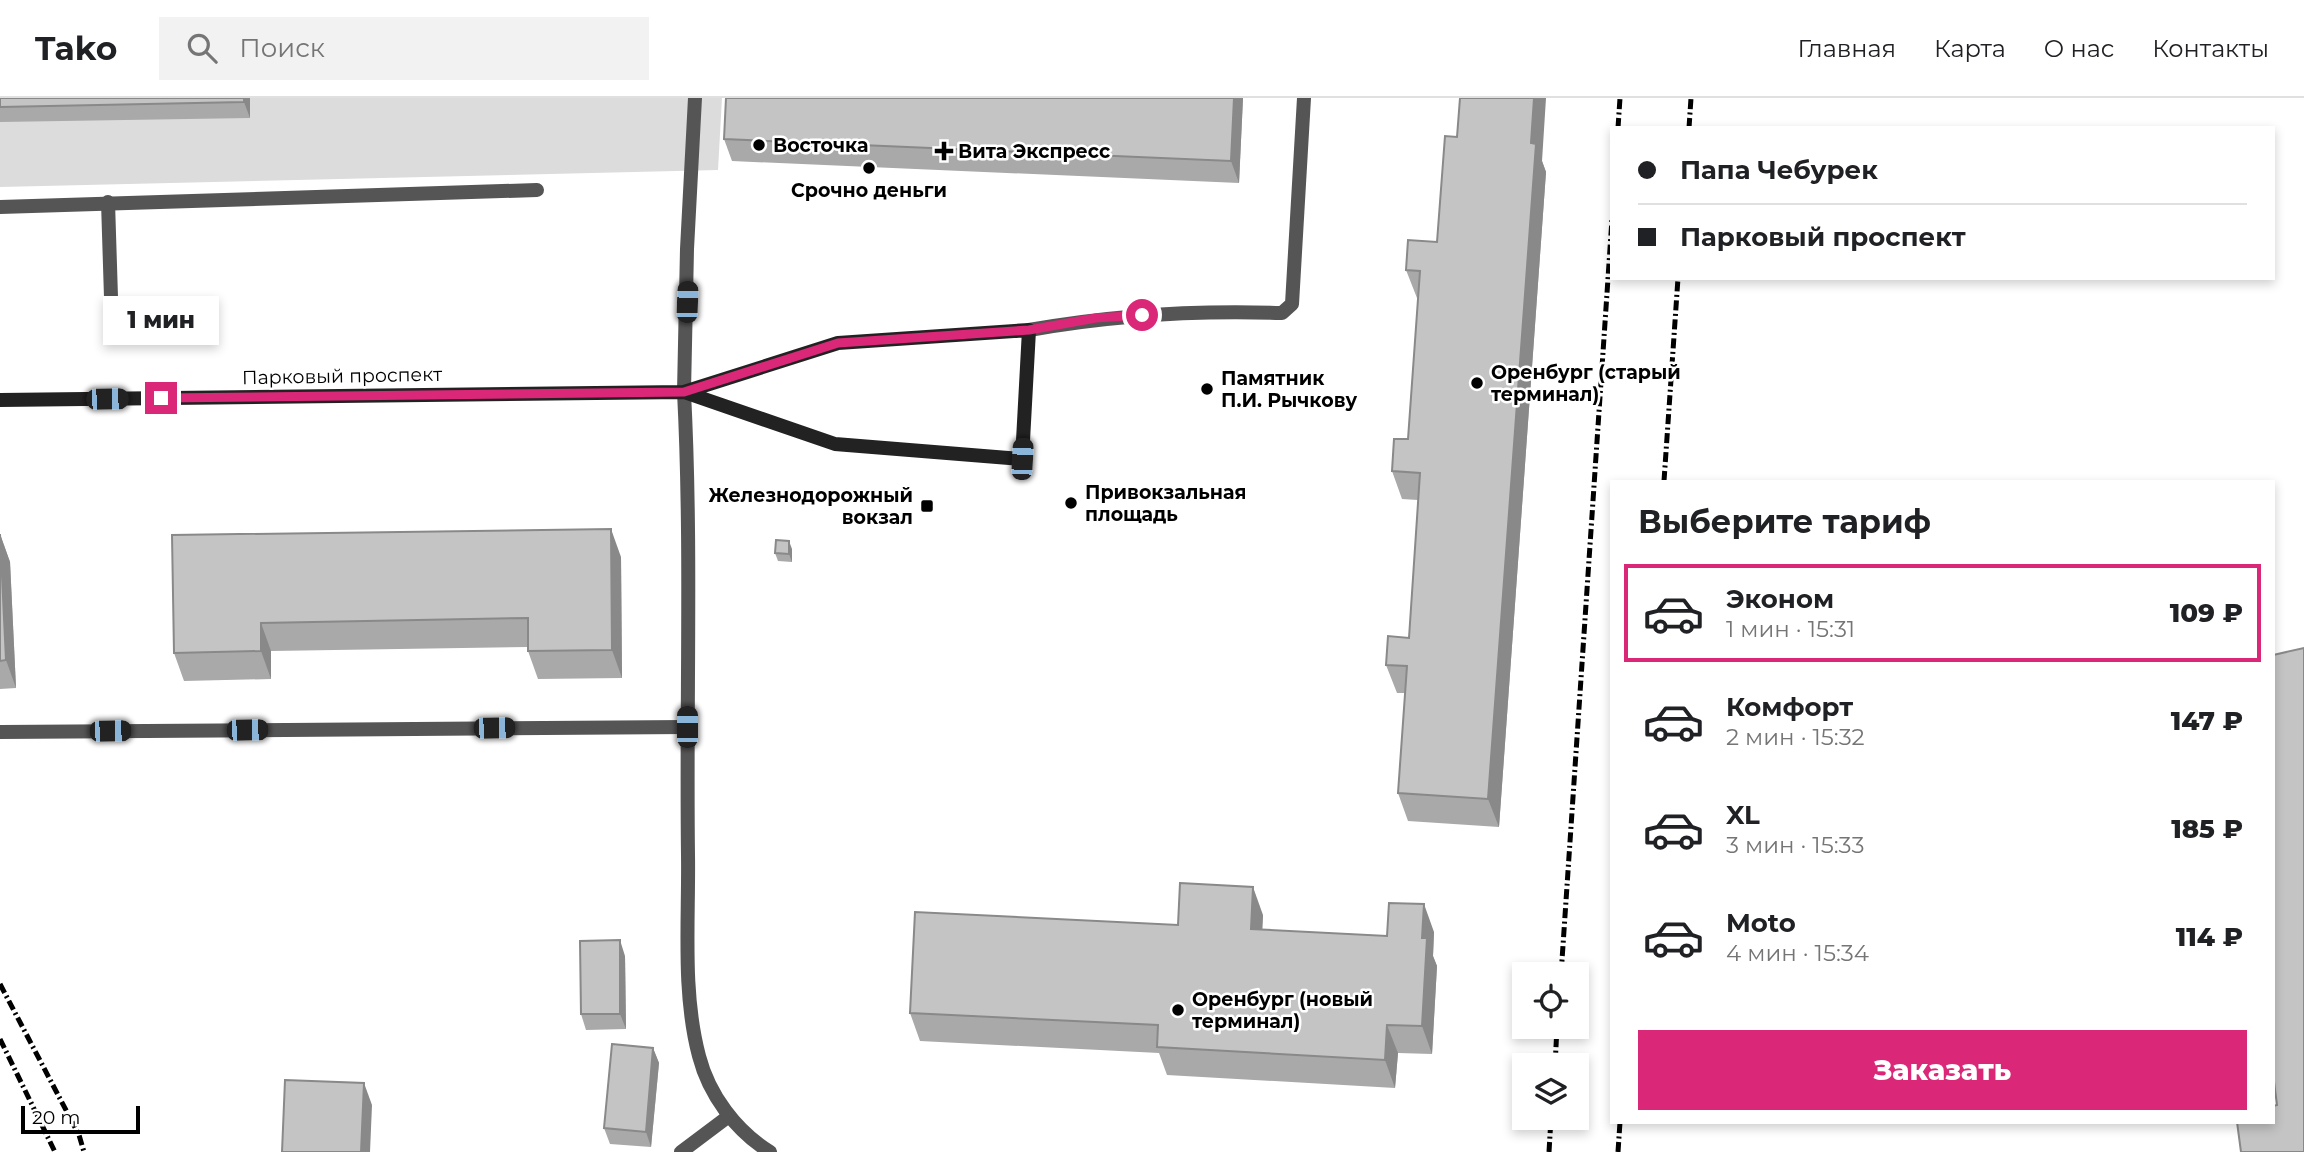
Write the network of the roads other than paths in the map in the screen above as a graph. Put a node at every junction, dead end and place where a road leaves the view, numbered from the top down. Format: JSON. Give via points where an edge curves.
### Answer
{"nodes":[{"id":1,"x":695,"y":98,"type":"edge"},
{"id":2,"x":1304,"y":98,"type":"edge"},
{"id":3,"x":537,"y":190,"type":"dead end"},
{"id":4,"x":108,"y":202,"type":"junction"},
{"id":5,"x":0,"y":207,"type":"edge"},
{"id":6,"x":112,"y":329,"type":"dead end"},
{"id":7,"x":1029,"y":330,"type":"junction"},
{"id":8,"x":684,"y":392,"type":"junction"},
{"id":9,"x":0,"y":400,"type":"edge"},
{"id":10,"x":687,"y":727,"type":"junction"},
{"id":11,"x":0,"y":732,"type":"edge"},
{"id":12,"x":729,"y":1116,"type":"junction"},
{"id":13,"x":681,"y":1152,"type":"edge"},
{"id":14,"x":770,"y":1152,"type":"edge"}],
"edges":[{"from":1,"to":8,"type":"street"},
{"from":2,"to":7,"type":"street","via":[[1289,310],[1096,318]]},
{"from":3,"to":4,"type":"street"},
{"from":4,"to":5,"type":"street"},
{"from":4,"to":6,"type":"street"},
{"from":7,"to":8,"type":"main road","name":"Парковый проспект","via":[[838,343]]},
{"from":7,"to":8,"type":"main road","name":"Парковый проспект","via":[[1022,459],[835,444]]},
{"from":8,"to":9,"type":"main road","name":"Парковый проспект"},
{"from":8,"to":10,"type":"street","via":[[690,498]]},
{"from":10,"to":11,"type":"street"},
{"from":10,"to":12,"type":"street","via":[[691,1003],[699,1056],[710,1087]]},
{"from":12,"to":13,"type":"street"},
{"from":12,"to":14,"type":"street"}]}
